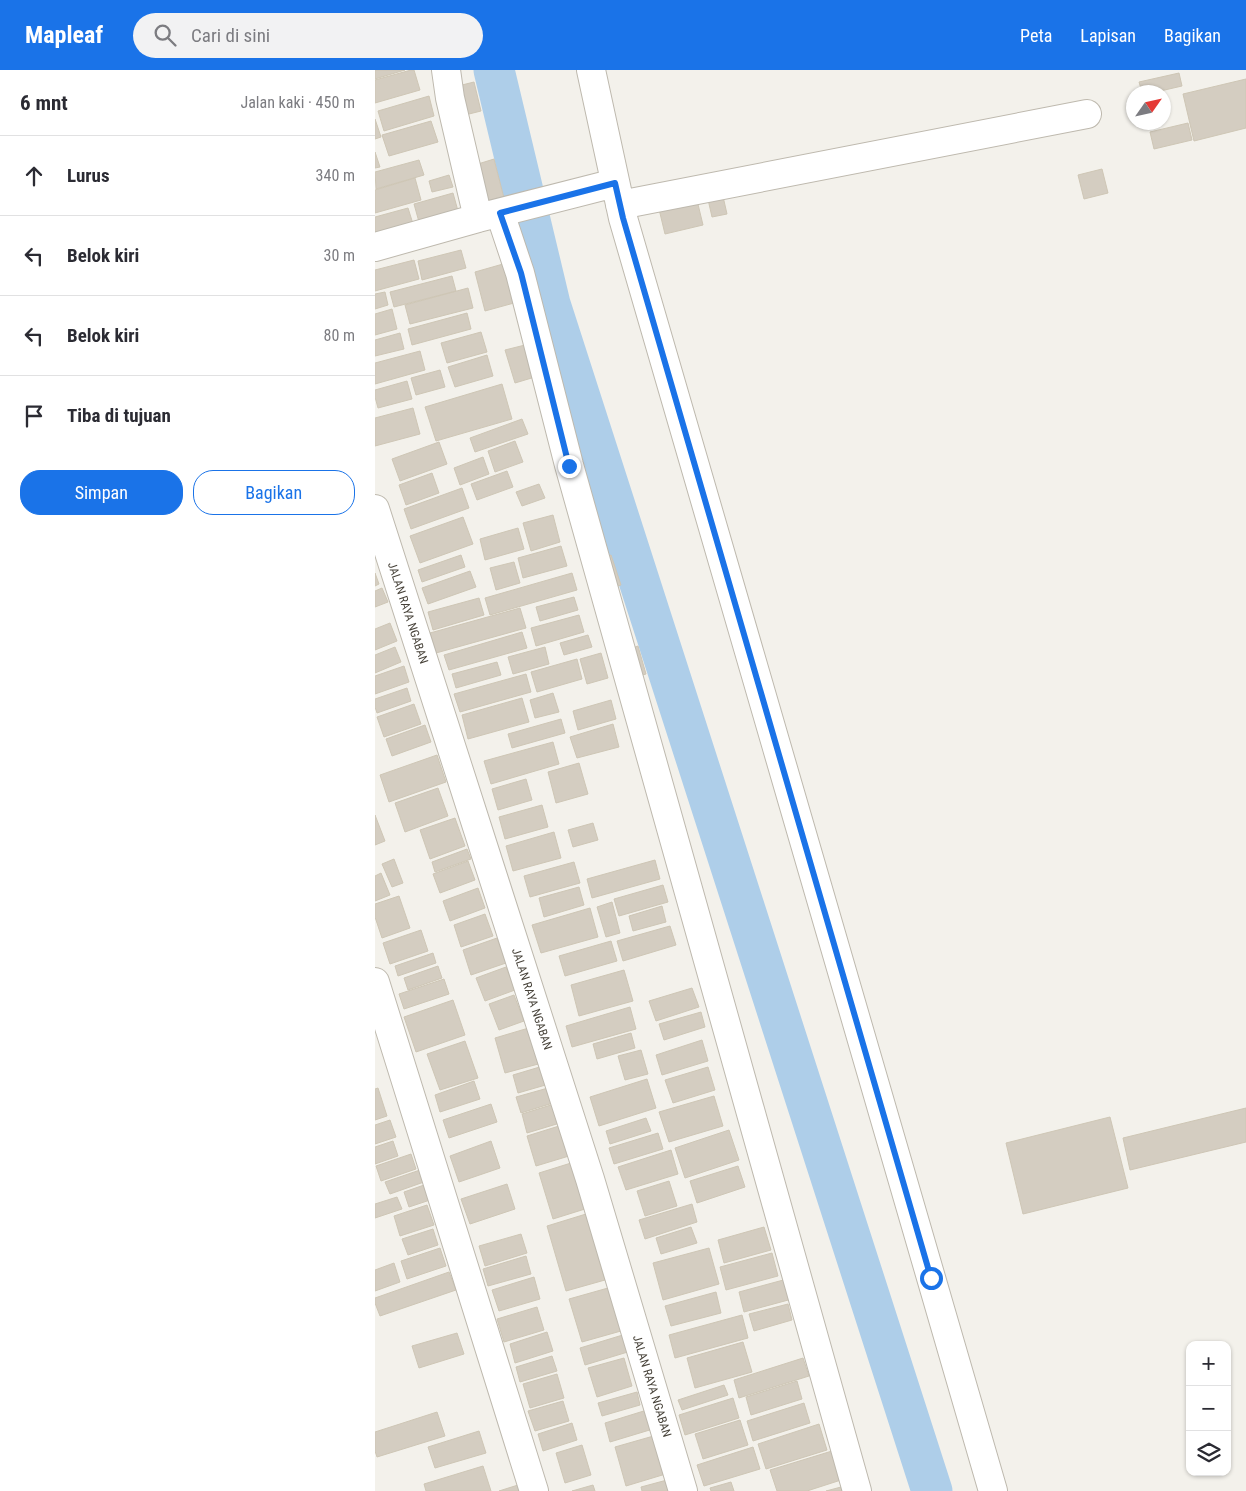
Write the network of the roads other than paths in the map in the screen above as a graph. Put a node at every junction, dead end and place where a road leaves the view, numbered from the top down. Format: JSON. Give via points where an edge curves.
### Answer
{"nodes":[{"id":1,"x":446,"y":70,"type":"edge"},
{"id":2,"x":591,"y":70,"type":"edge"},
{"id":3,"x":1087,"y":114,"type":"dead end"},
{"id":4,"x":618,"y":194,"type":"junction"},
{"id":5,"x":496,"y":213,"type":"junction"},
{"id":6,"x":375,"y":246,"type":"edge"},
{"id":7,"x":375,"y":509,"type":"edge"},
{"id":8,"x":375,"y":982,"type":"edge"},
{"id":9,"x":534,"y":1491,"type":"edge"},
{"id":10,"x":683,"y":1491,"type":"edge"},
{"id":11,"x":857,"y":1491,"type":"edge"},
{"id":12,"x":993,"y":1491,"type":"edge"}],
"edges":[{"from":1,"to":5,"type":"street","via":[[450,98]]},
{"from":2,"to":4,"type":"street"},
{"from":3,"to":4,"type":"street"},
{"from":4,"to":5,"type":"street","via":[[586,191]]},
{"from":4,"to":12,"type":"street"},
{"from":5,"to":6,"type":"street"},
{"from":5,"to":11,"type":"street","via":[[521,273],[572,475]]},
{"from":7,"to":10,"type":"street","name":"JALAN RAYA NGABAN","via":[[590,1179]]},
{"from":8,"to":9,"type":"street"}]}
